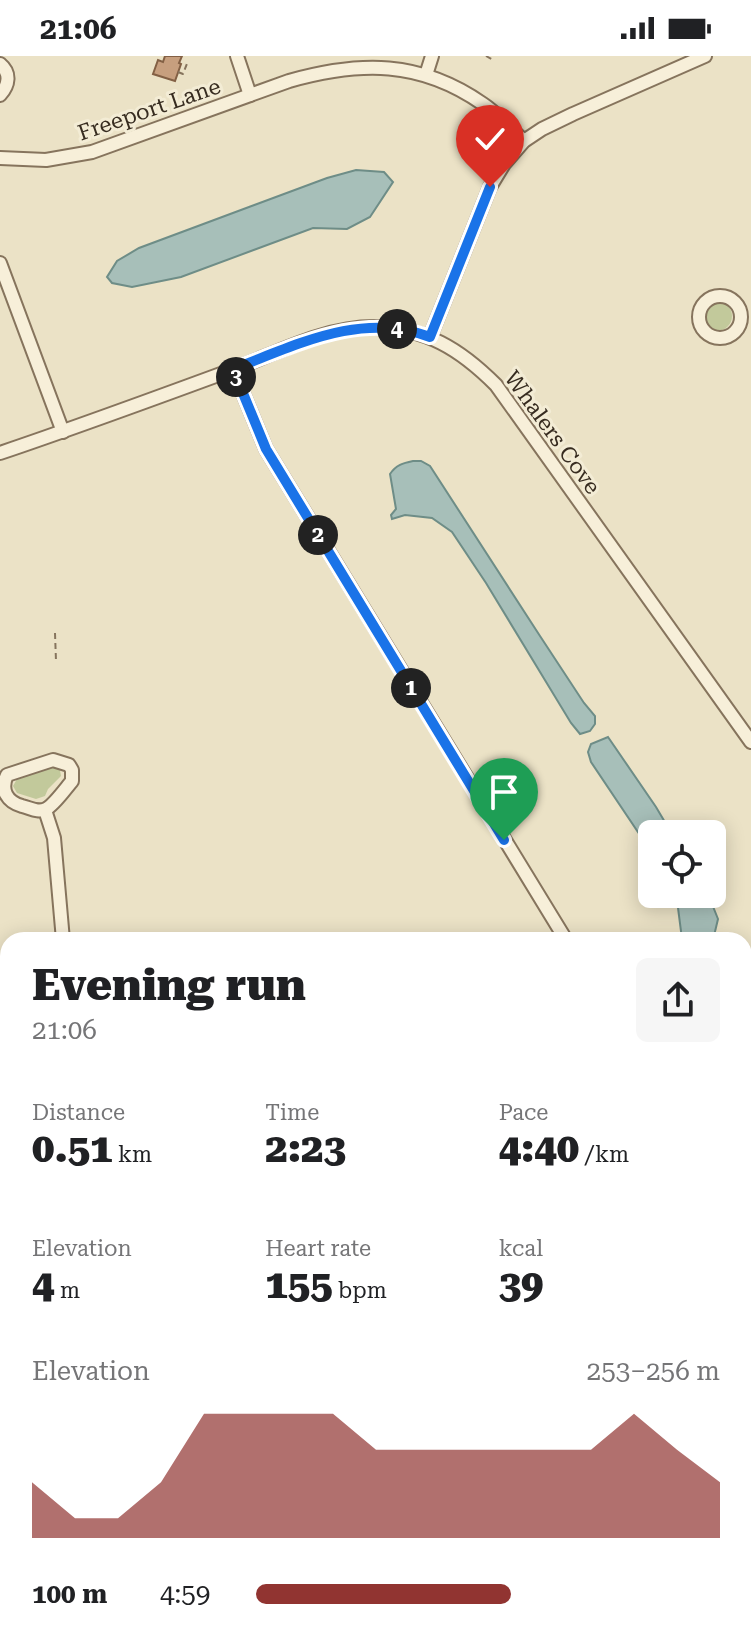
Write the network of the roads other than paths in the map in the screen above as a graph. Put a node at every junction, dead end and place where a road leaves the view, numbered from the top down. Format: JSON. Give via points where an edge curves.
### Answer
{"nodes":[{"id":1,"x":237,"y":56,"type":"edge"},
{"id":2,"x":432,"y":56,"type":"edge"},
{"id":3,"x":705,"y":56,"type":"edge"},
{"id":4,"x":0,"y":64,"type":"edge"},
{"id":5,"x":426,"y":75,"type":"junction"},
{"id":6,"x":0,"y":95,"type":"edge"},
{"id":7,"x":250,"y":95,"type":"junction"},
{"id":8,"x":524,"y":141,"type":"junction"},
{"id":9,"x":0,"y":158,"type":"edge"},
{"id":10,"x":0,"y":263,"type":"edge"},
{"id":11,"x":751,"y":301,"type":"edge"},
{"id":12,"x":738,"y":307,"type":"dead end"},
{"id":13,"x":430,"y":337,"type":"junction"},
{"id":14,"x":233,"y":369,"type":"junction"},
{"id":15,"x":63,"y":432,"type":"junction"},
{"id":16,"x":0,"y":453,"type":"edge"},
{"id":17,"x":751,"y":742,"type":"edge"},
{"id":18,"x":45,"y":810,"type":"junction"},
{"id":19,"x":62,"y":932,"type":"edge"},
{"id":20,"x":561,"y":932,"type":"edge"}],
"edges":[{"from":1,"to":7,"type":"street"},
{"from":2,"to":5,"type":"street"},
{"from":3,"to":8,"type":"street"},
{"from":4,"to":6,"type":"street","via":[[8,82]]},
{"from":5,"to":7,"type":"street","name":"Freeport Lane","via":[[348,68]]},
{"from":5,"to":8,"type":"street","name":"Freeport Lane","via":[[486,106]]},
{"from":7,"to":9,"type":"street","name":"Freeport Lane","via":[[92,152],[46,160]]},
{"from":8,"to":13,"type":"street","via":[[490,187]]},
{"from":10,"to":15,"type":"street"},
{"from":11,"to":12,"type":"street"},
{"from":13,"to":14,"type":"street","name":"Whalers Cove","via":[[353,328]]},
{"from":13,"to":17,"type":"street","name":"Whalers Cove","via":[[466,357],[496,385]]},
{"from":14,"to":15,"type":"street","name":"Whalers Cove"},
{"from":14,"to":20,"type":"street","via":[[266,449]]},
{"from":15,"to":16,"type":"street","name":"Whalers Cove"},
{"from":18,"to":18,"type":"street","via":[[72,781],[69,765],[53,760],[7,775],[2,792],[14,805]]},
{"from":18,"to":19,"type":"street","via":[[54,838]]}]}
